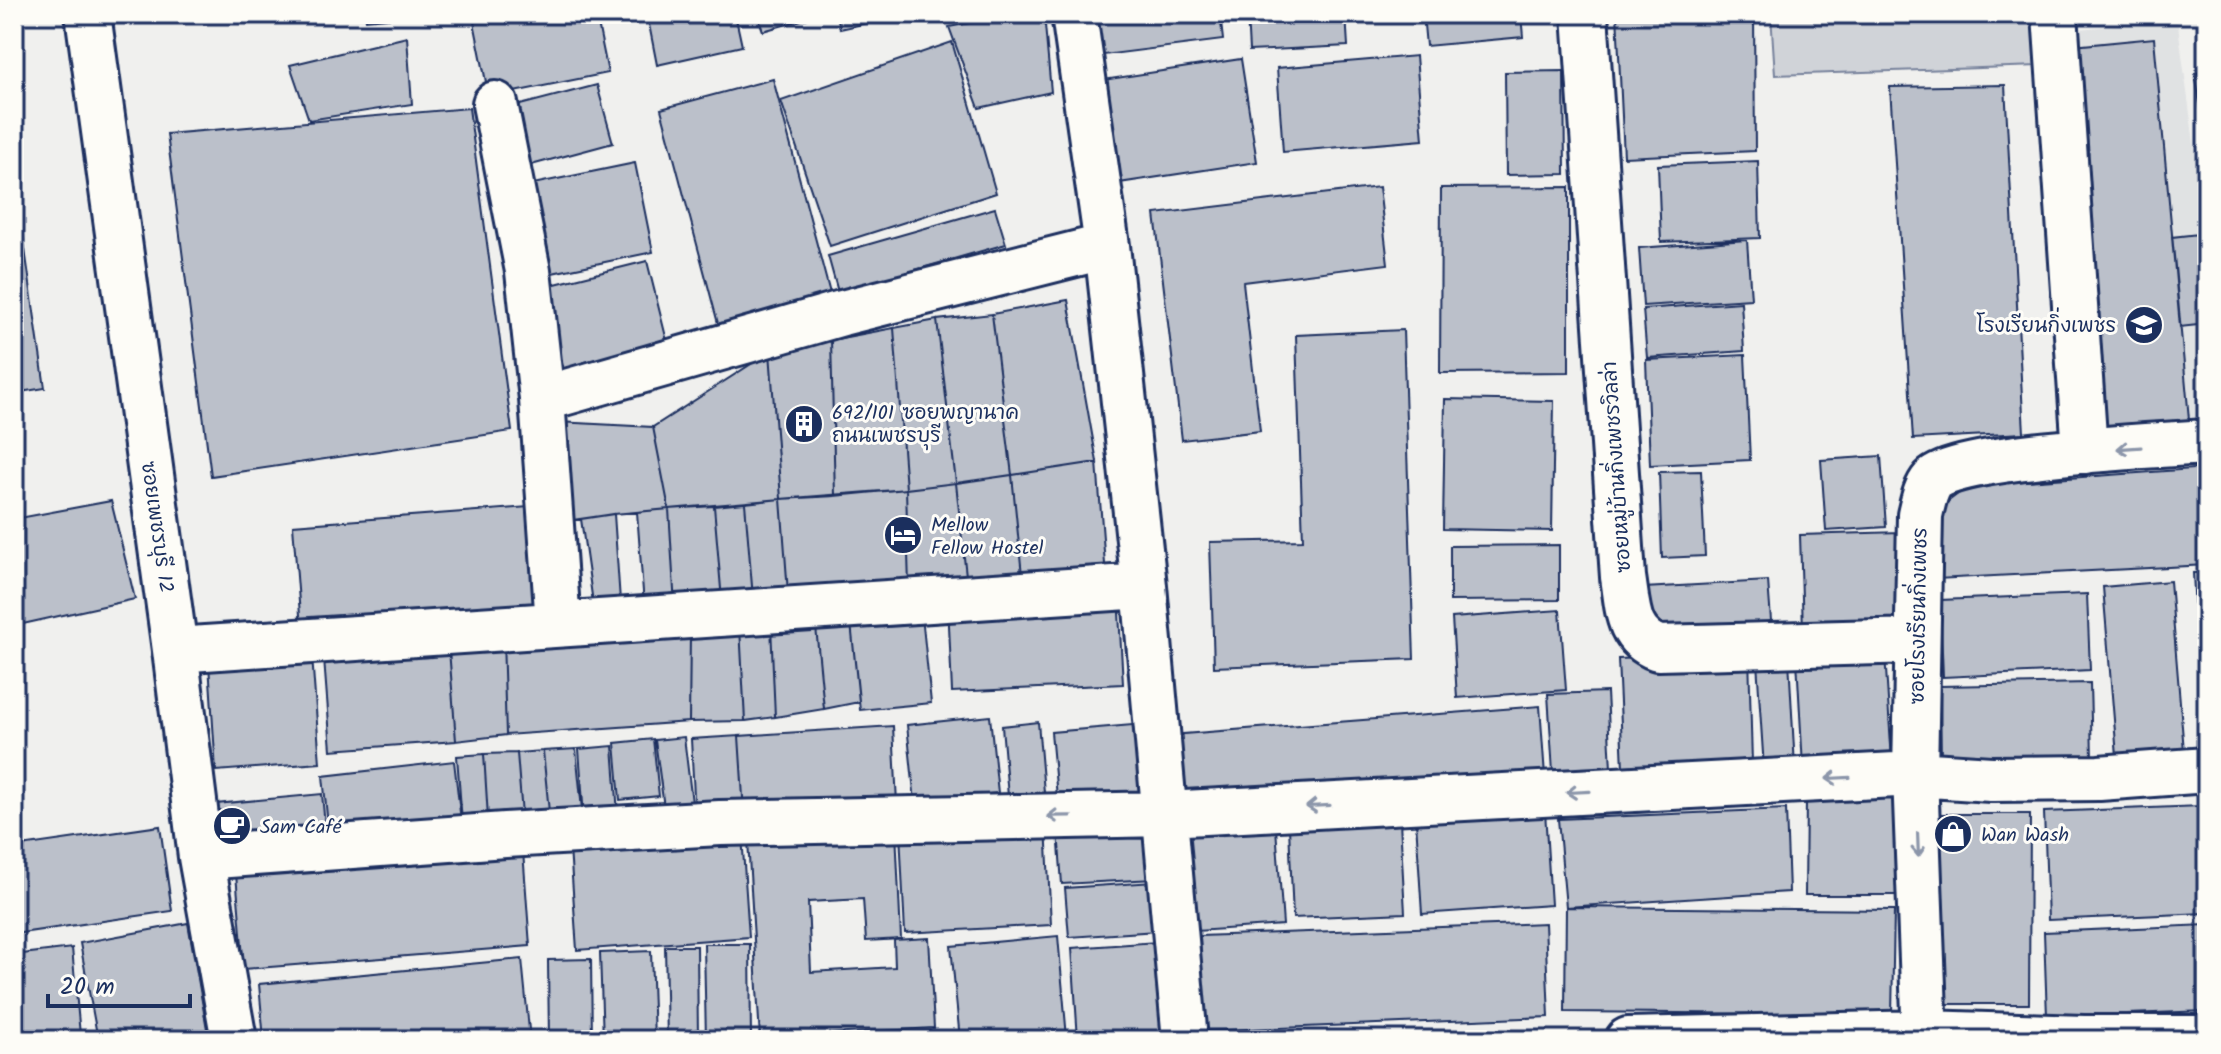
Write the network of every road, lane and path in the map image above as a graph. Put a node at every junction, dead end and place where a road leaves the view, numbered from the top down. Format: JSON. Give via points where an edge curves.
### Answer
{"nodes":[{"id":1,"x":88,"y":14,"type":"edge"},
{"id":2,"x":1074,"y":14,"type":"edge"},
{"id":3,"x":1585,"y":14,"type":"edge"},
{"id":4,"x":2055,"y":14,"type":"edge"},
{"id":5,"x":495,"y":104,"type":"dead end"},
{"id":6,"x":1107,"y":246,"type":"junction"},
{"id":7,"x":542,"y":399,"type":"junction"},
{"id":8,"x":2207,"y":442,"type":"edge"},
{"id":9,"x":2085,"y":451,"type":"junction"},
{"id":10,"x":1144,"y":586,"type":"junction"},
{"id":11,"x":558,"y":624,"type":"junction"},
{"id":12,"x":1917,"y":641,"type":"junction"},
{"id":13,"x":175,"y":650,"type":"junction"},
{"id":14,"x":2207,"y":770,"type":"edge"},
{"id":15,"x":1915,"y":774,"type":"junction"},
{"id":16,"x":1166,"y":814,"type":"junction"},
{"id":17,"x":201,"y":857,"type":"junction"},
{"id":18,"x":1925,"y":1037,"type":"edge"},
{"id":19,"x":2207,"y":1038,"type":"edge"},
{"id":20,"x":234,"y":1040,"type":"edge"},
{"id":21,"x":1185,"y":1040,"type":"edge"},
{"id":22,"x":1628,"y":1040,"type":"edge"}],
"edges":[{"from":1,"to":13,"type":"street","name":"ซอยเพชรบุรี 12"},
{"from":2,"to":6,"type":"street"},
{"from":3,"to":12,"type":"street","name":"ซอยหมู่บ้านกิ่งเพชรวิลล่า","via":[[1622,562],[1632,625],[1643,642],[1658,648]]},
{"from":4,"to":9,"type":"street"},
{"from":5,"to":7,"type":"street","via":[[528,271]]},
{"from":6,"to":7,"type":"street","via":[[842,313]]},
{"from":6,"to":10,"type":"street"},
{"from":7,"to":11,"type":"street"},
{"from":8,"to":9,"type":"street","name":"ซอยโรงเรียนกิ่งเพชร","one_way":true},
{"from":9,"to":12,"type":"street","name":"ซอยโรงเรียนกิ่งเพชร","via":[[1978,464],[1934,479],[1920,515]]},
{"from":10,"to":11,"type":"street"},
{"from":10,"to":16,"type":"street"},
{"from":11,"to":13,"type":"street"},
{"from":12,"to":15,"type":"street","name":"ซอยโรงเรียนกิ่งเพชร"},
{"from":13,"to":17,"type":"street","name":"ซอยเพชรบุรี 12"},
{"from":14,"to":15,"type":"street","via":[[2099,778]]},
{"from":15,"to":16,"type":"street","one_way":true},
{"from":15,"to":18,"type":"street","name":"ซอยโรงเรียนกิ่งเพชร","one_way":true},
{"from":16,"to":17,"type":"street","one_way":true,"via":[[720,823]]},
{"from":16,"to":21,"type":"street"},
{"from":17,"to":20,"type":"street","name":"ซอยเพชรบุรี 12"},
{"from":18,"to":19,"type":"street"},
{"from":18,"to":22,"type":"street"}]}
